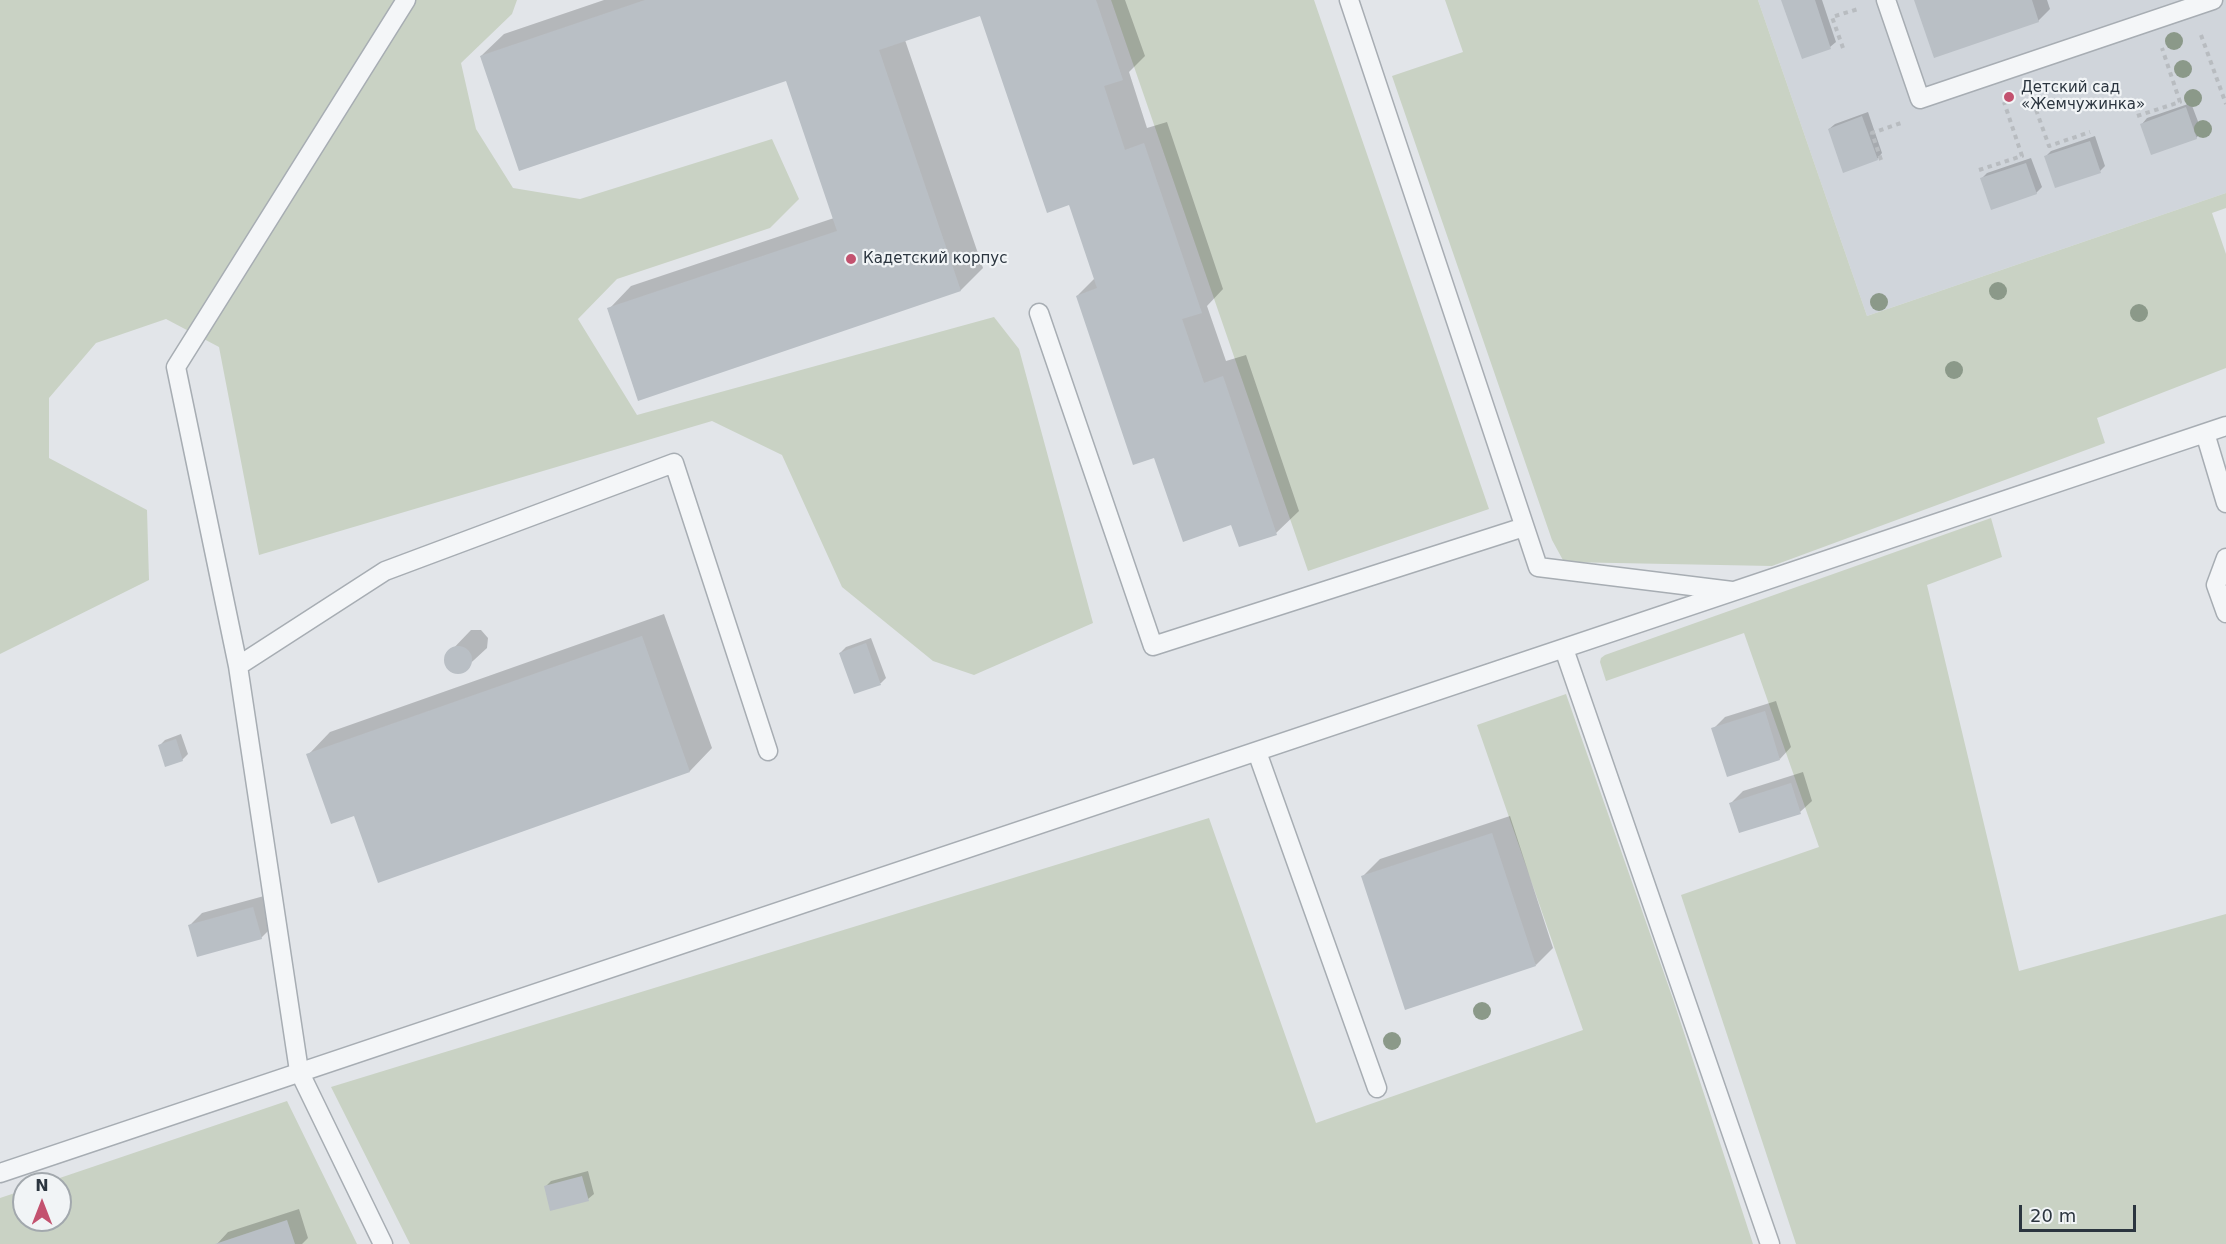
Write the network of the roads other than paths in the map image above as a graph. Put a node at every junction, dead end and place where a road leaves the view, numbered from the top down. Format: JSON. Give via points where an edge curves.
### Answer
{"nodes":[{"id":1,"x":406,"y":0,"type":"edge"},
{"id":2,"x":1349,"y":0,"type":"edge"},
{"id":3,"x":1886,"y":0,"type":"edge"},
{"id":4,"x":2213,"y":0,"type":"edge"},
{"id":5,"x":1039,"y":313,"type":"dead end"},
{"id":6,"x":2226,"y":426,"type":"edge"},
{"id":7,"x":2205,"y":433,"type":"junction"},
{"id":8,"x":2226,"y":502,"type":"edge"},
{"id":9,"x":1524,"y":527,"type":"junction"},
{"id":10,"x":2226,"y":558,"type":"edge"},
{"id":11,"x":1737,"y":591,"type":"junction"},
{"id":12,"x":2226,"y":613,"type":"edge"},
{"id":13,"x":1564,"y":649,"type":"junction"},
{"id":14,"x":238,"y":666,"type":"junction"},
{"id":15,"x":768,"y":751,"type":"dead end"},
{"id":16,"x":1257,"y":752,"type":"junction"},
{"id":17,"x":299,"y":1071,"type":"junction"},
{"id":18,"x":1377,"y":1088,"type":"dead end"},
{"id":19,"x":0,"y":1173,"type":"edge"},
{"id":20,"x":383,"y":1244,"type":"edge"},
{"id":21,"x":1770,"y":1244,"type":"edge"}],
"edges":[{"from":1,"to":14,"type":"lane","via":[[176,367]]},
{"from":2,"to":9,"type":"lane"},
{"from":3,"to":4,"type":"lane","via":[[1920,99]]},
{"from":5,"to":9,"type":"lane","via":[[1153,646]]},
{"from":6,"to":7,"type":"lane"},
{"from":7,"to":8,"type":"lane"},
{"from":7,"to":11,"type":"lane"},
{"from":9,"to":11,"type":"lane","via":[[1538,567]]},
{"from":10,"to":12,"type":"lane","via":[[2216,585]]},
{"from":11,"to":13,"type":"lane"},
{"from":13,"to":16,"type":"lane"},
{"from":13,"to":21,"type":"lane"},
{"from":14,"to":15,"type":"lane","via":[[385,571],[674,463]]},
{"from":14,"to":17,"type":"lane"},
{"from":16,"to":17,"type":"lane"},
{"from":16,"to":18,"type":"lane"},
{"from":17,"to":19,"type":"lane"},
{"from":17,"to":20,"type":"lane"}]}
